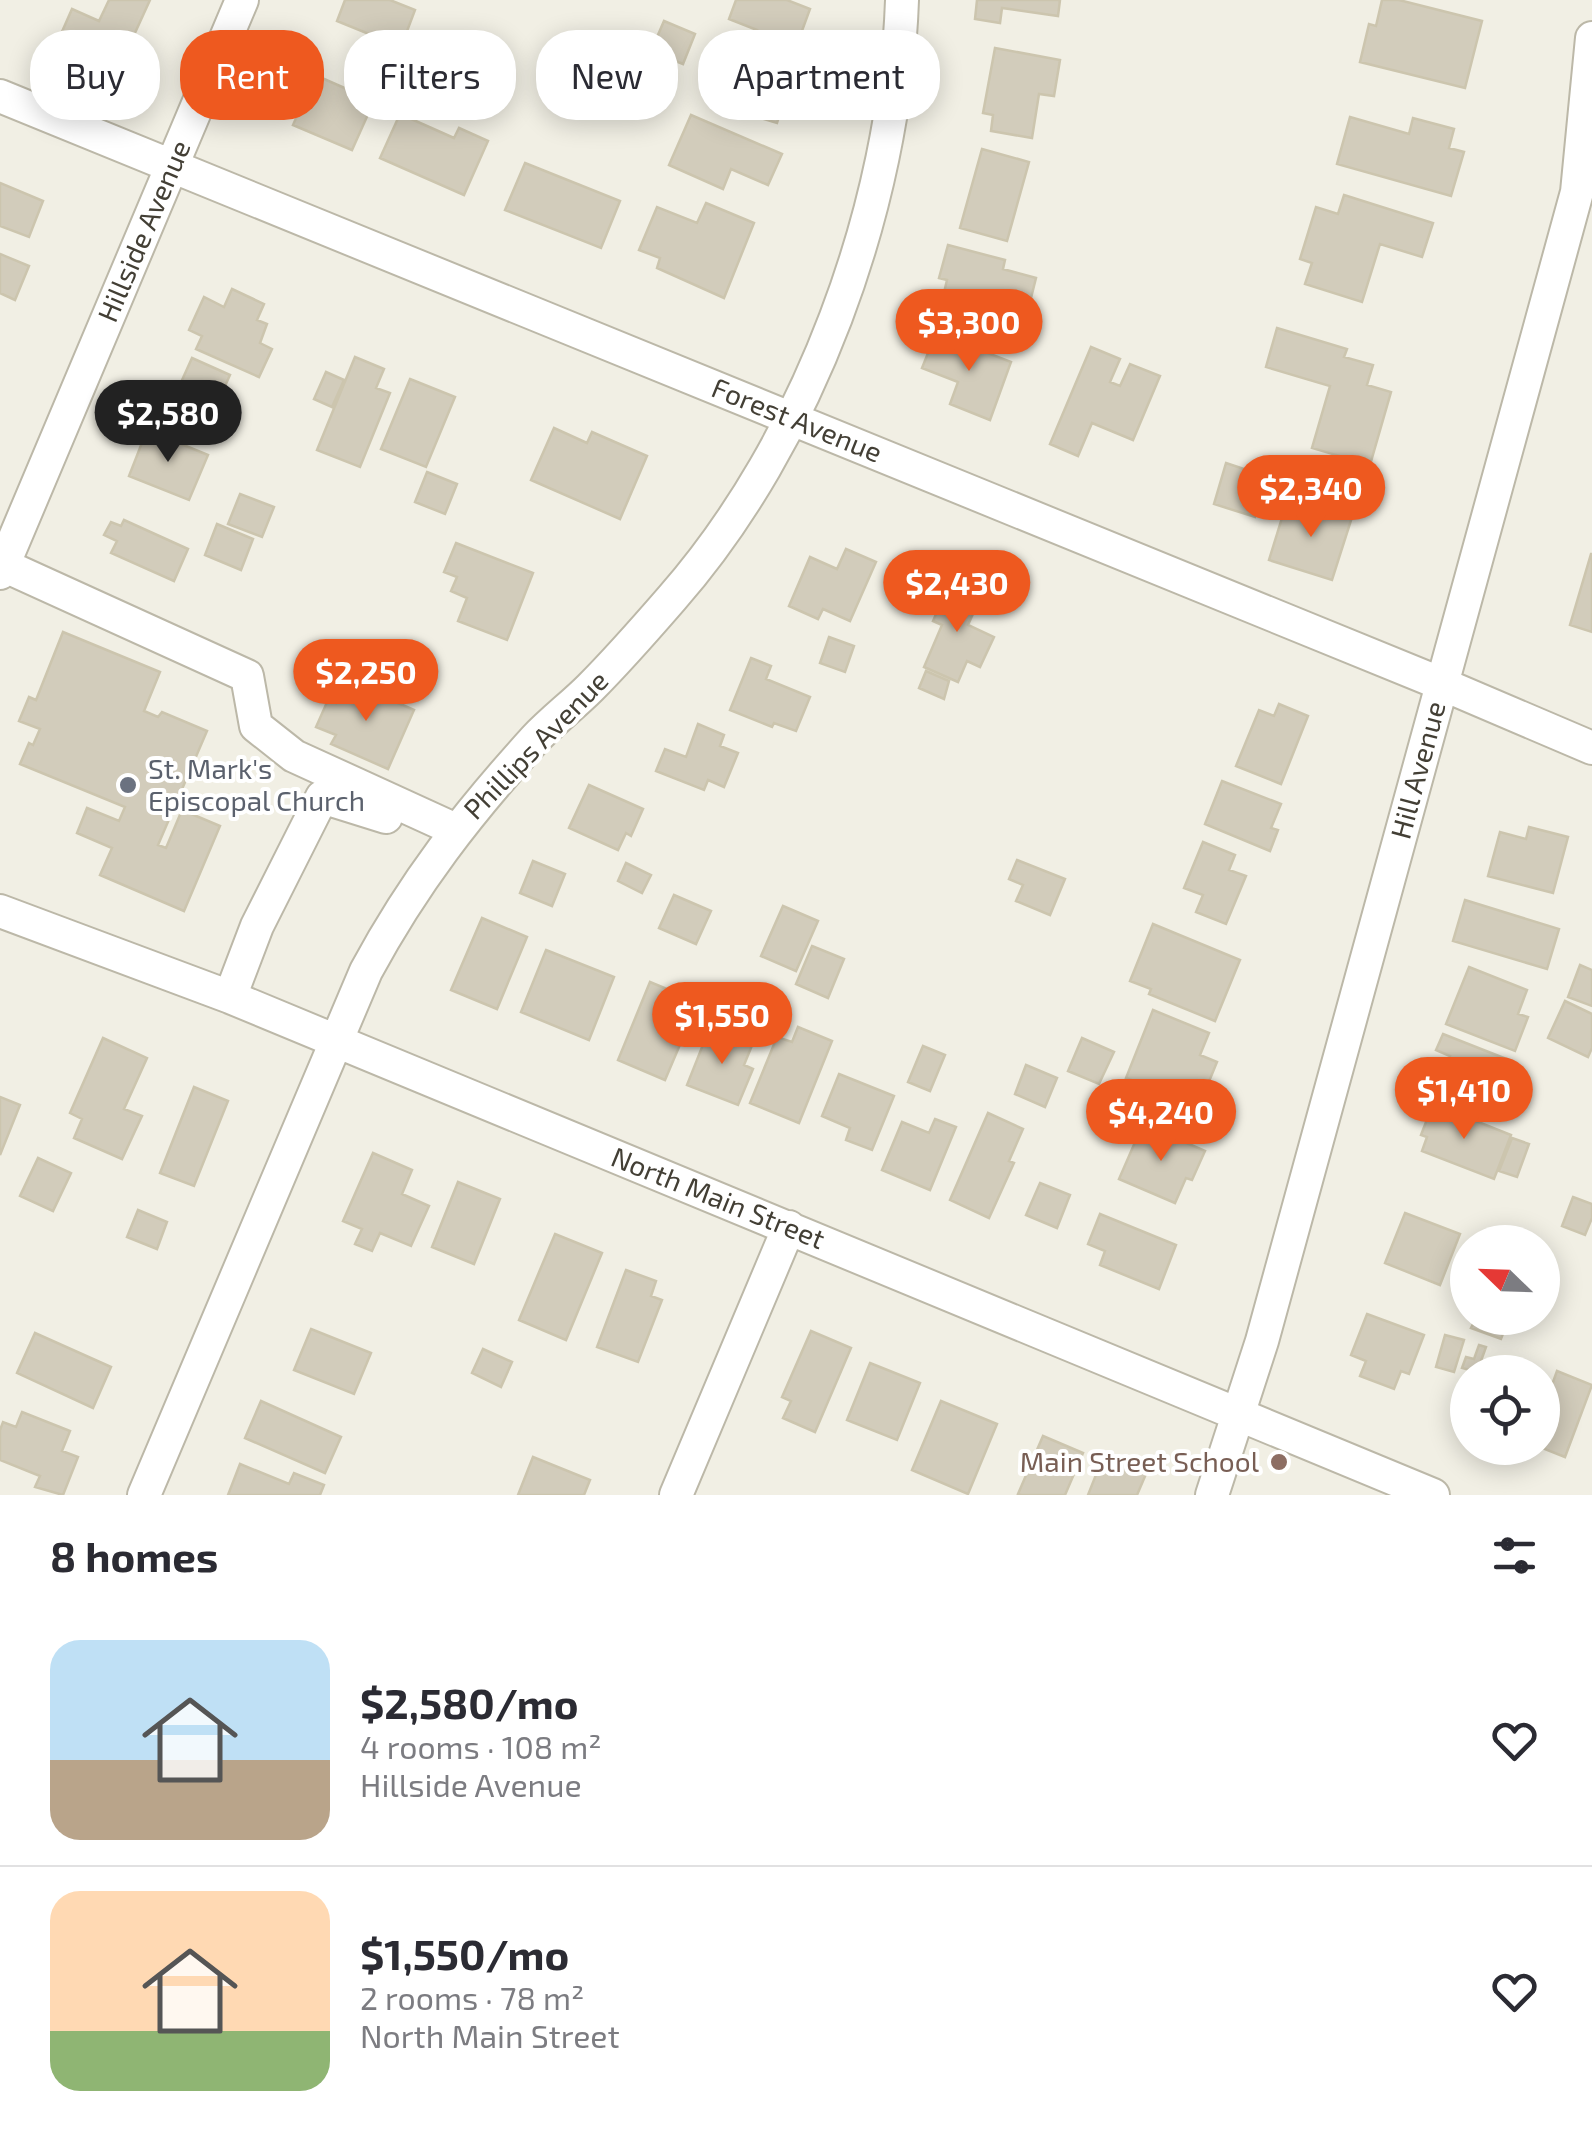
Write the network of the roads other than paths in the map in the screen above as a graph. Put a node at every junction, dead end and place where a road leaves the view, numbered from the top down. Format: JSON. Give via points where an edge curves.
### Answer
{"nodes":[{"id":1,"x":242,"y":0,"type":"edge"},
{"id":2,"x":902,"y":0,"type":"edge"},
{"id":3,"x":1592,"y":38,"type":"edge"},
{"id":4,"x":0,"y":96,"type":"edge"},
{"id":5,"x":171,"y":166,"type":"junction"},
{"id":6,"x":793,"y":419,"type":"junction"},
{"id":7,"x":2,"y":569,"type":"edge"},
{"id":8,"x":1442,"y":684,"type":"junction"},
{"id":9,"x":1592,"y":748,"type":"edge"},
{"id":10,"x":450,"y":838,"type":"junction"},
{"id":11,"x":0,"y":911,"type":"edge"},
{"id":12,"x":230,"y":997,"type":"junction"},
{"id":13,"x":336,"y":1040,"type":"junction"},
{"id":14,"x":789,"y":1227,"type":"junction"},
{"id":15,"x":1238,"y":1413,"type":"junction"},
{"id":16,"x":144,"y":1495,"type":"edge"},
{"id":17,"x":676,"y":1495,"type":"edge"},
{"id":18,"x":1212,"y":1495,"type":"edge"},
{"id":19,"x":1432,"y":1495,"type":"edge"}],
"edges":[{"from":1,"to":5,"type":"street","name":"Hillside Avenue"},
{"from":2,"to":6,"type":"street","name":"Phillips Avenue","via":[[891,128],[874,204]]},
{"from":3,"to":8,"type":"street","name":"Hill Avenue","via":[[1576,192]]},
{"from":4,"to":5,"type":"street","name":"Forest Avenue"},
{"from":5,"to":6,"type":"street","name":"Forest Avenue"},
{"from":5,"to":7,"type":"street","name":"Hillside Avenue"},
{"from":6,"to":8,"type":"street","name":"Forest Avenue"},
{"from":6,"to":10,"type":"street","name":"Phillips Avenue","via":[[676,594]]},
{"from":7,"to":10,"type":"street","via":[[247,676],[256,726],[294,756]]},
{"from":8,"to":9,"type":"street","name":"Forest Avenue"},
{"from":8,"to":15,"type":"street","name":"Hill Avenue"},
{"from":10,"to":12,"type":"street","via":[[322,797],[257,926]]},
{"from":10,"to":13,"type":"street","name":"Phillips Avenue","via":[[394,918]]},
{"from":11,"to":12,"type":"street","name":"North Main Street"},
{"from":12,"to":13,"type":"street","name":"North Main Street"},
{"from":13,"to":14,"type":"street","name":"North Main Street"},
{"from":13,"to":16,"type":"street","name":"Phillips Avenue"},
{"from":14,"to":15,"type":"street","name":"North Main Street"},
{"from":14,"to":17,"type":"street"},
{"from":15,"to":18,"type":"street","name":"Hill Avenue"},
{"from":15,"to":19,"type":"street","name":"North Main Street"}]}
